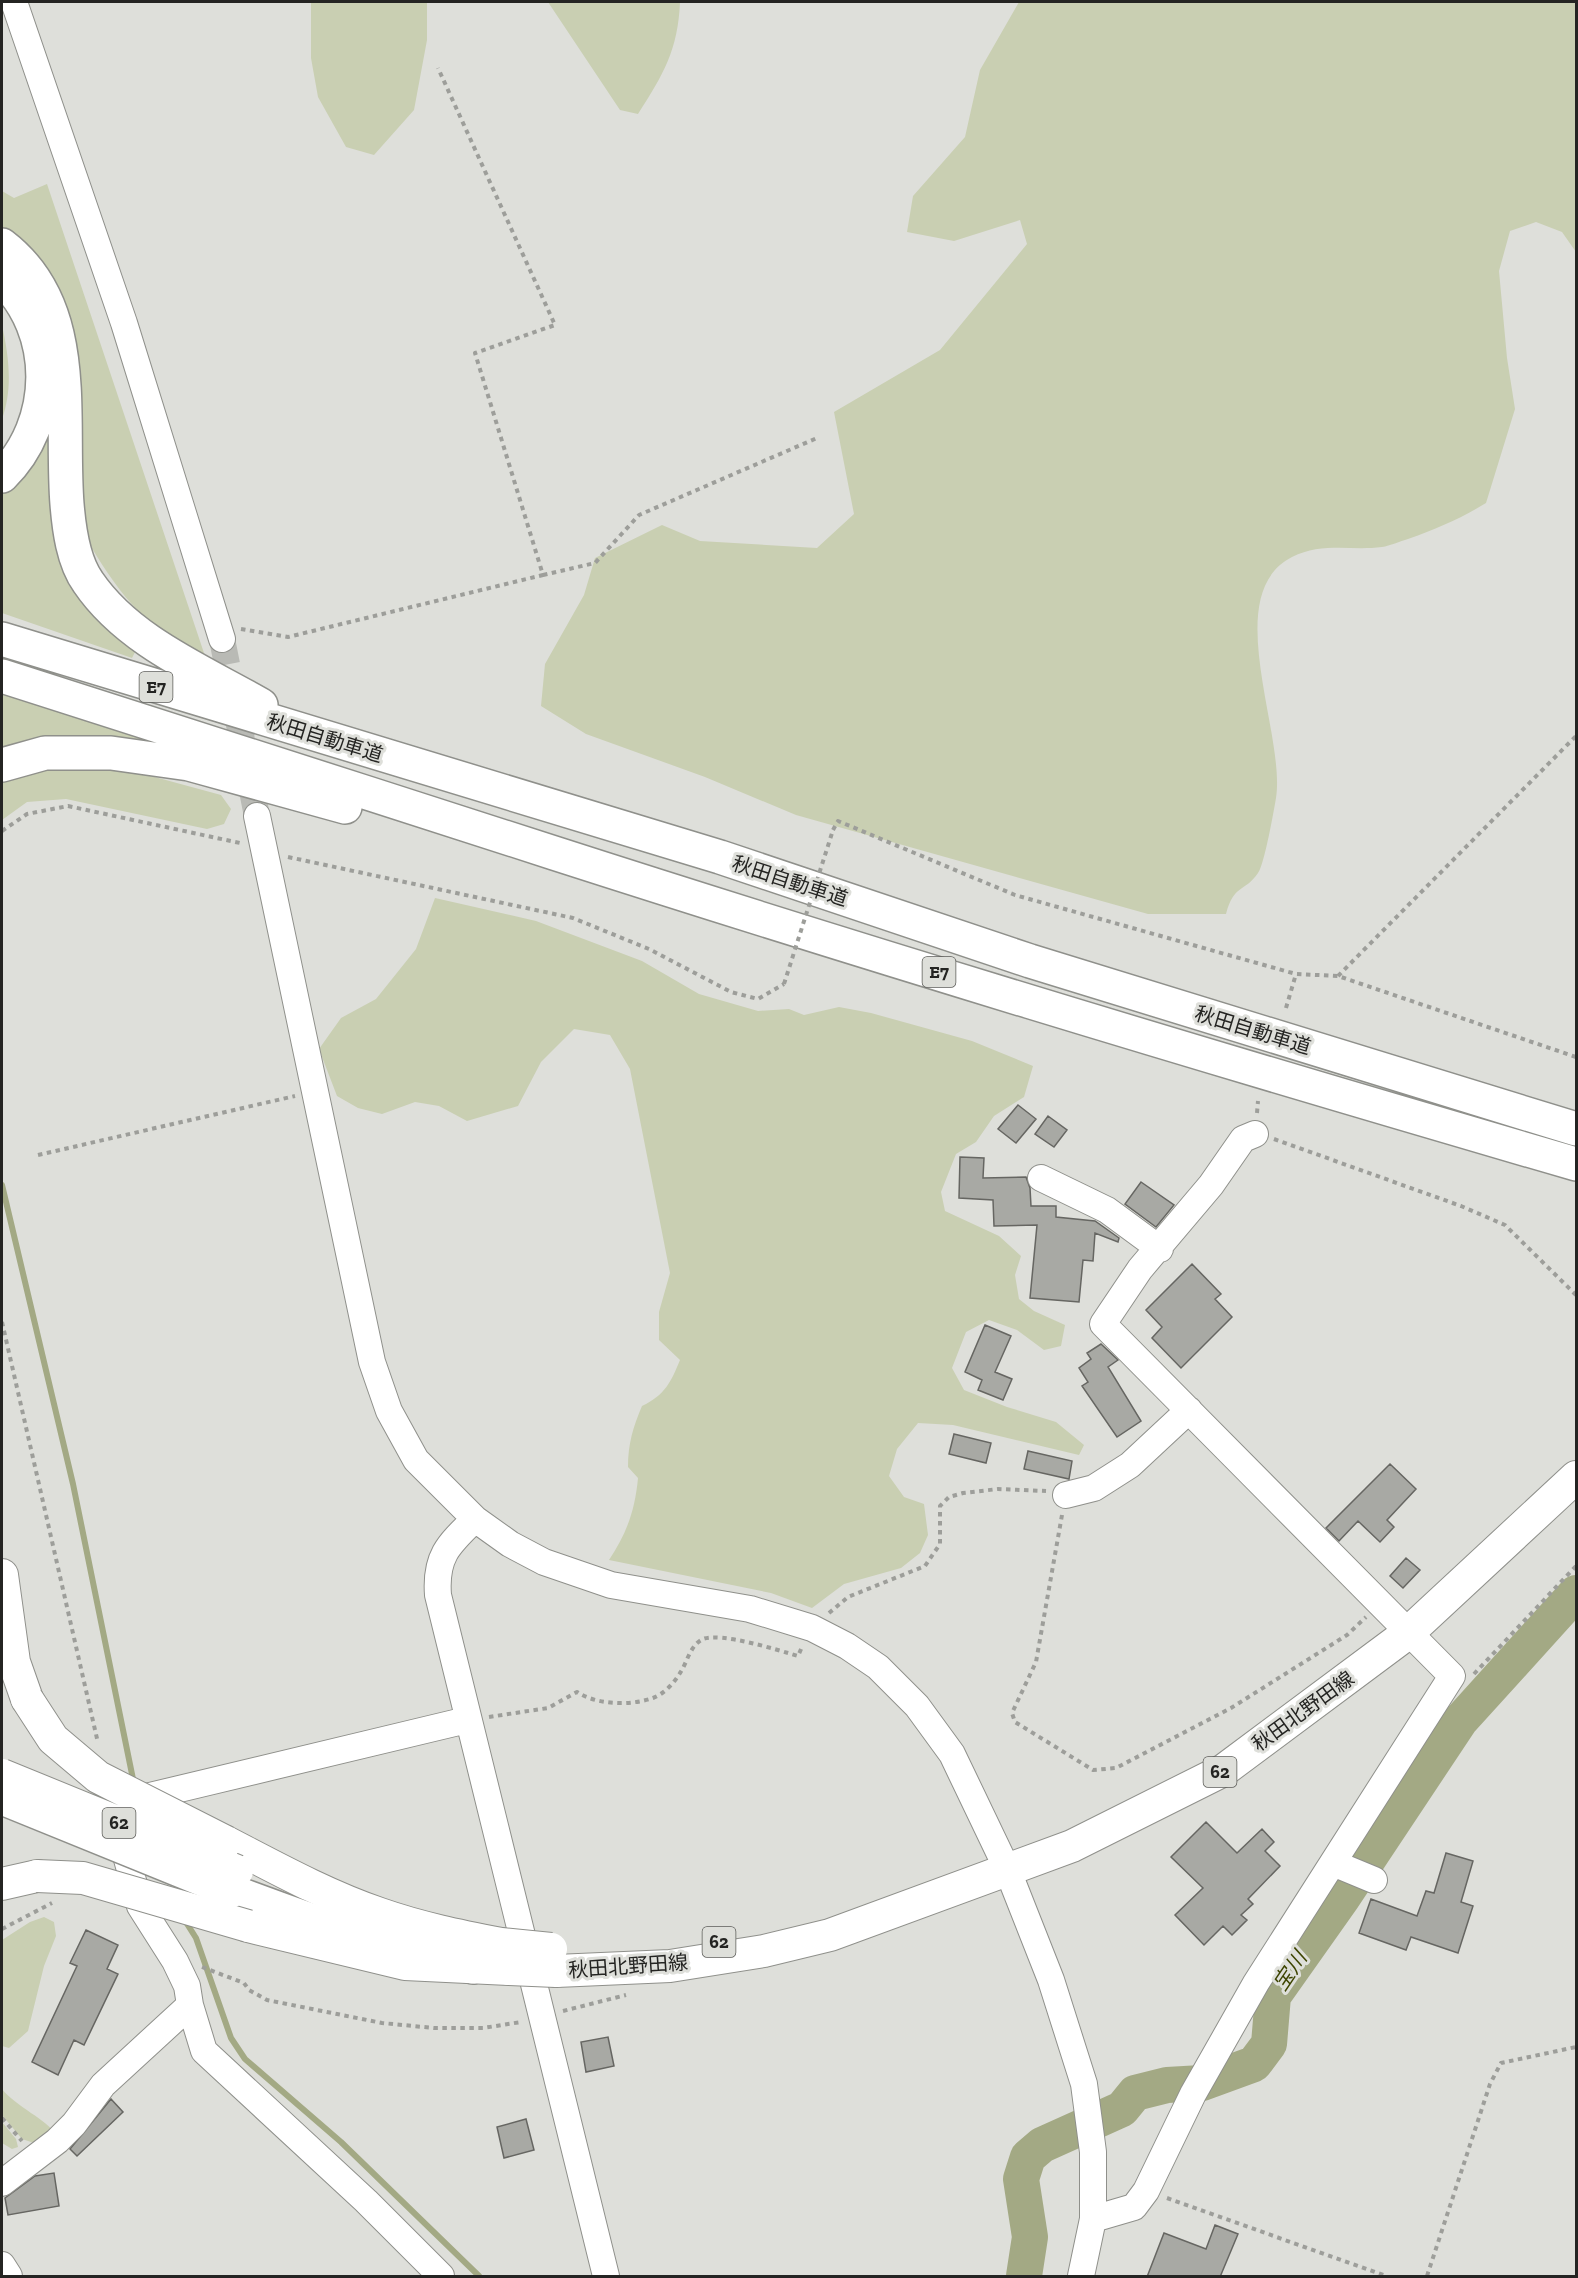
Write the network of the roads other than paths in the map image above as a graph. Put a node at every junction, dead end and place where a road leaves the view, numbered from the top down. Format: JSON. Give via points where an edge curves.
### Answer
{"nodes":[{"id":1,"x":12,"y":13,"type":"edge"},
{"id":2,"x":2,"y":245,"type":"edge"},
{"id":3,"x":2,"y":279,"type":"edge"},
{"id":4,"x":2,"y":476,"type":"edge"},
{"id":5,"x":221,"y":632,"type":"tunnel mouth"},
{"id":6,"x":2,"y":639,"type":"edge"},
{"id":7,"x":2,"y":676,"type":"edge"},
{"id":8,"x":311,"y":734,"type":"junction"},
{"id":9,"x":2,"y":765,"type":"edge"},
{"id":10,"x":257,"y":816,"type":"tunnel mouth"},
{"id":11,"x":556,"y":854,"type":"junction"},
{"id":12,"x":1576,"y":1129,"type":"edge"},
{"id":13,"x":1255,"y":1134,"type":"road end"},
{"id":14,"x":1576,"y":1164,"type":"edge"},
{"id":15,"x":1041,"y":1178,"type":"dead end"},
{"id":16,"x":1160,"y":1249,"type":"junction"},
{"id":17,"x":1189,"y":1410,"type":"junction"},
{"id":18,"x":1576,"y":1478,"type":"edge"},
{"id":19,"x":1066,"y":1495,"type":"road end"},
{"id":20,"x":475,"y":1519,"type":"junction"},
{"id":21,"x":2,"y":1575,"type":"edge"},
{"id":22,"x":1408,"y":1633,"type":"junction"},
{"id":23,"x":467,"y":1720,"type":"junction"},
{"id":24,"x":2,"y":1775,"type":"edge"},
{"id":25,"x":2,"y":1798,"type":"edge"},
{"id":26,"x":1333,"y":1863,"type":"junction"},
{"id":27,"x":231,"y":1868,"type":"junction"},
{"id":28,"x":1008,"y":1871,"type":"junction"},
{"id":29,"x":1374,"y":1880,"type":"dead end"},
{"id":30,"x":2,"y":1884,"type":"edge"},
{"id":31,"x":505,"y":1956,"type":"junction"},
{"id":32,"x":473,"y":1967,"type":"junction"},
{"id":33,"x":189,"y":2006,"type":"junction"},
{"id":34,"x":2,"y":2184,"type":"edge"},
{"id":35,"x":1093,"y":2219,"type":"junction"},
{"id":36,"x":2,"y":2265,"type":"edge"},
{"id":37,"x":9,"y":2277,"type":"edge"},
{"id":38,"x":441,"y":2277,"type":"edge"},
{"id":39,"x":606,"y":2277,"type":"edge"},
{"id":40,"x":1081,"y":2277,"type":"edge"}],
"edges":[{"from":1,"to":5,"type":"street","via":[[124,323]]},
{"from":2,"to":8,"type":"highway","via":[[38,284],[55,321],[65,377],[70,536],[87,582],[117,613],[176,660]]},
{"from":3,"to":4,"type":"highway","via":[[16,292],[40,340],[44,384],[34,429]]},
{"from":6,"to":8,"type":"highway","name":"秋田自動車道","number":"E7"},
{"from":7,"to":11,"type":"highway","name":"秋田自動車道","number":"E7"},
{"from":8,"to":12,"type":"highway","name":"秋田自動車道","number":"E7","via":[[720,857],[1030,961]]},
{"from":9,"to":11,"type":"highway","via":[[45,753],[111,753],[189,764],[423,829]]},
{"from":10,"to":20,"type":"street","via":[[372,1362],[389,1411],[416,1460]]},
{"from":11,"to":14,"type":"highway","name":"秋田自動車道","number":"E7"},
{"from":13,"to":16,"type":"street","via":[[1243,1138]]},
{"from":15,"to":16,"type":"street","via":[[1107,1210]]},
{"from":16,"to":17,"type":"street","via":[[1140,1269],[1103,1324]]},
{"from":17,"to":19,"type":"street","via":[[1130,1466],[1094,1488]]},
{"from":17,"to":22,"type":"street"},
{"from":18,"to":22,"type":"main road","name":"秋田北野田線","number":"62"},
{"from":20,"to":23,"type":"street","via":[[447,1548],[436,1573]]},
{"from":20,"to":28,"type":"street","via":[[510,1544],[582,1576],[611,1585],[750,1609],[812,1628],[847,1646],[878,1667],[917,1706],[952,1754]]},
{"from":21,"to":27,"type":"main road","bridge":true,"via":[[14,1662],[27,1699],[53,1739],[98,1777]]},
{"from":22,"to":26,"type":"street","via":[[1452,1676]]},
{"from":22,"to":28,"type":"main road","name":"秋田北野田線","number":"62","via":[[1224,1770],[1072,1846]]},
{"from":23,"to":33,"type":"street","via":[[112,1805],[140,1906],[175,1961],[187,1986]]},
{"from":23,"to":39,"type":"street"},
{"from":24,"to":27,"type":"main road","number":"62","bridge":true},
{"from":25,"to":27,"type":"highway","bridge":true},
{"from":26,"to":29,"type":"street"},
{"from":26,"to":35,"type":"street","via":[[1209,2065],[1146,2191],[1134,2207]]},
{"from":27,"to":31,"type":"main road","via":[[330,1894]]},
{"from":27,"to":32,"type":"highway","via":[[333,1929]]},
{"from":28,"to":31,"type":"main road","name":"秋田北野田線","number":"62","bridge":true,"via":[[885,1915],[668,1950],[554,1960]]},
{"from":28,"to":35,"type":"street","via":[[1051,1980],[1084,2084],[1093,2152]]},
{"from":30,"to":32,"type":"main road","number":"62","bridge":true,"via":[[37,1876],[83,1878],[248,1926],[405,1965]]},
{"from":31,"to":32,"type":"main road","name":"秋田北野田線","number":"62"},
{"from":33,"to":34,"type":"street","via":[[104,2085],[74,2124]]},
{"from":33,"to":38,"type":"street","via":[[204,2051],[366,2200]]},
{"from":35,"to":40,"type":"street"},
{"from":36,"to":37,"type":"street"}]}
